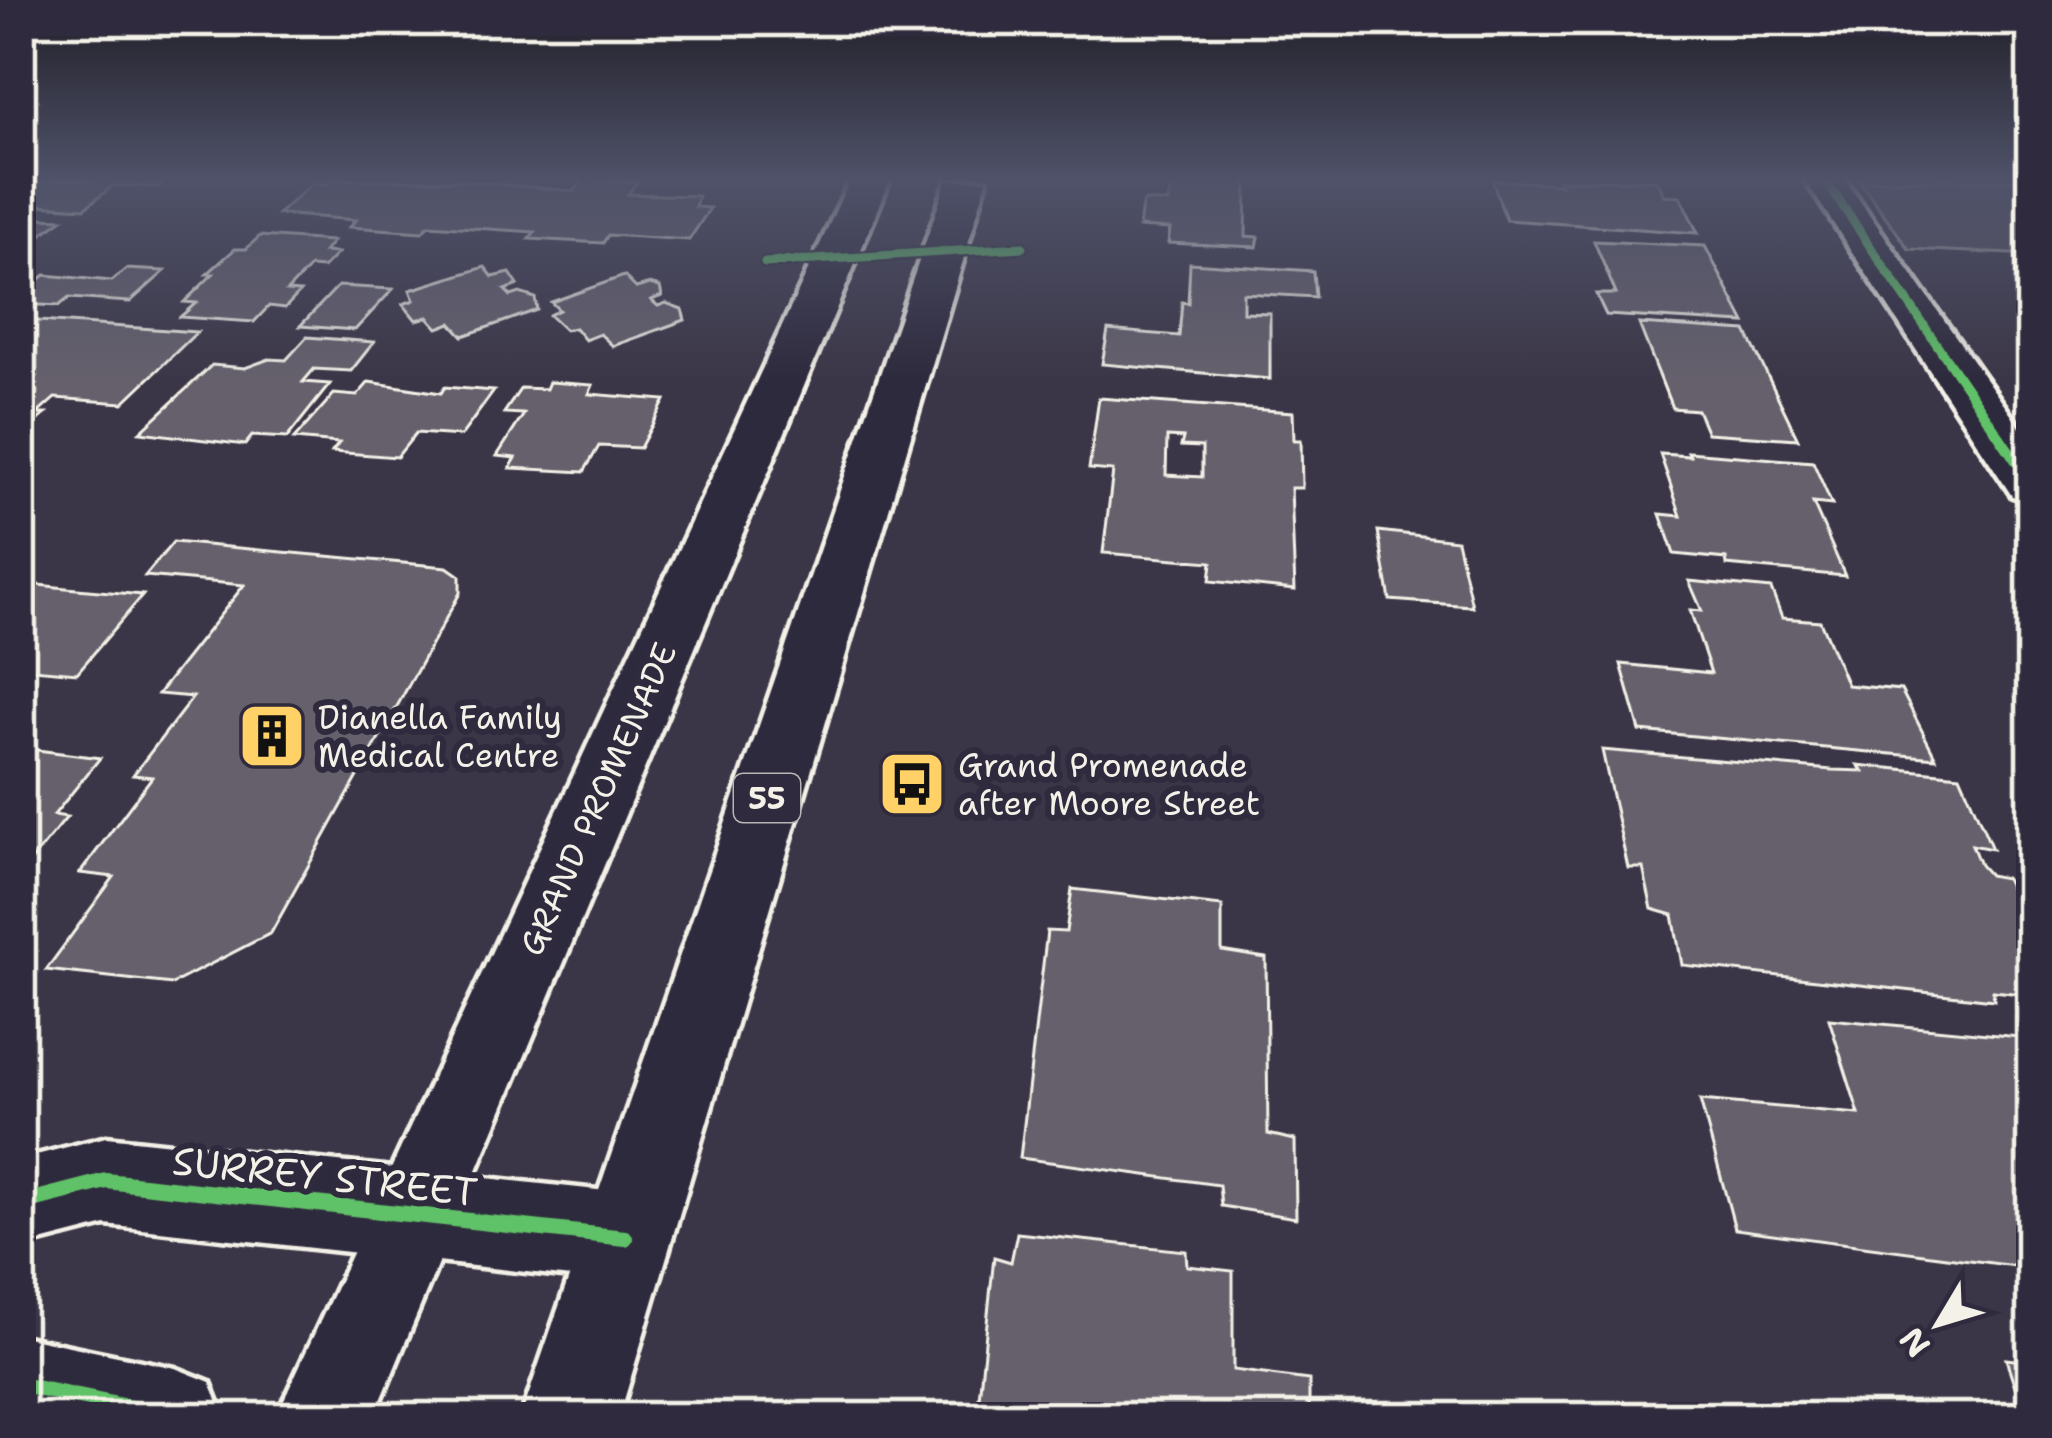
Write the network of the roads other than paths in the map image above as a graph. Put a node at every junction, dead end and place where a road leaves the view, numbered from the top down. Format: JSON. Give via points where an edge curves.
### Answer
{"nodes":[{"id":1,"x":840,"y":247,"type":"edge"},
{"id":2,"x":945,"y":247,"type":"edge"},
{"id":3,"x":1871,"y":247,"type":"edge"},
{"id":4,"x":2031,"y":483,"type":"edge"},
{"id":5,"x":21,"y":1202,"type":"edge"},
{"id":6,"x":413,"y":1217,"type":"junction"},
{"id":7,"x":626,"y":1238,"type":"junction"},
{"id":8,"x":21,"y":1385,"type":"edge"},
{"id":9,"x":175,"y":1417,"type":"edge"},
{"id":10,"x":325,"y":1417,"type":"edge"},
{"id":11,"x":570,"y":1417,"type":"edge"}],
"edges":[{"from":1,"to":6,"type":"main road","name":"GRAND PROMENADE"},
{"from":2,"to":7,"type":"main road","number":"55"},
{"from":3,"to":4,"type":"main road"},
{"from":5,"to":6,"type":"main road","name":"SURREY STREET","via":[[106,1181]]},
{"from":6,"to":7,"type":"main road","name":"SURREY STREET"},
{"from":6,"to":10,"type":"main road","name":"GRAND PROMENADE"},
{"from":7,"to":11,"type":"main road","number":"55"},
{"from":8,"to":9,"type":"main road"}]}
